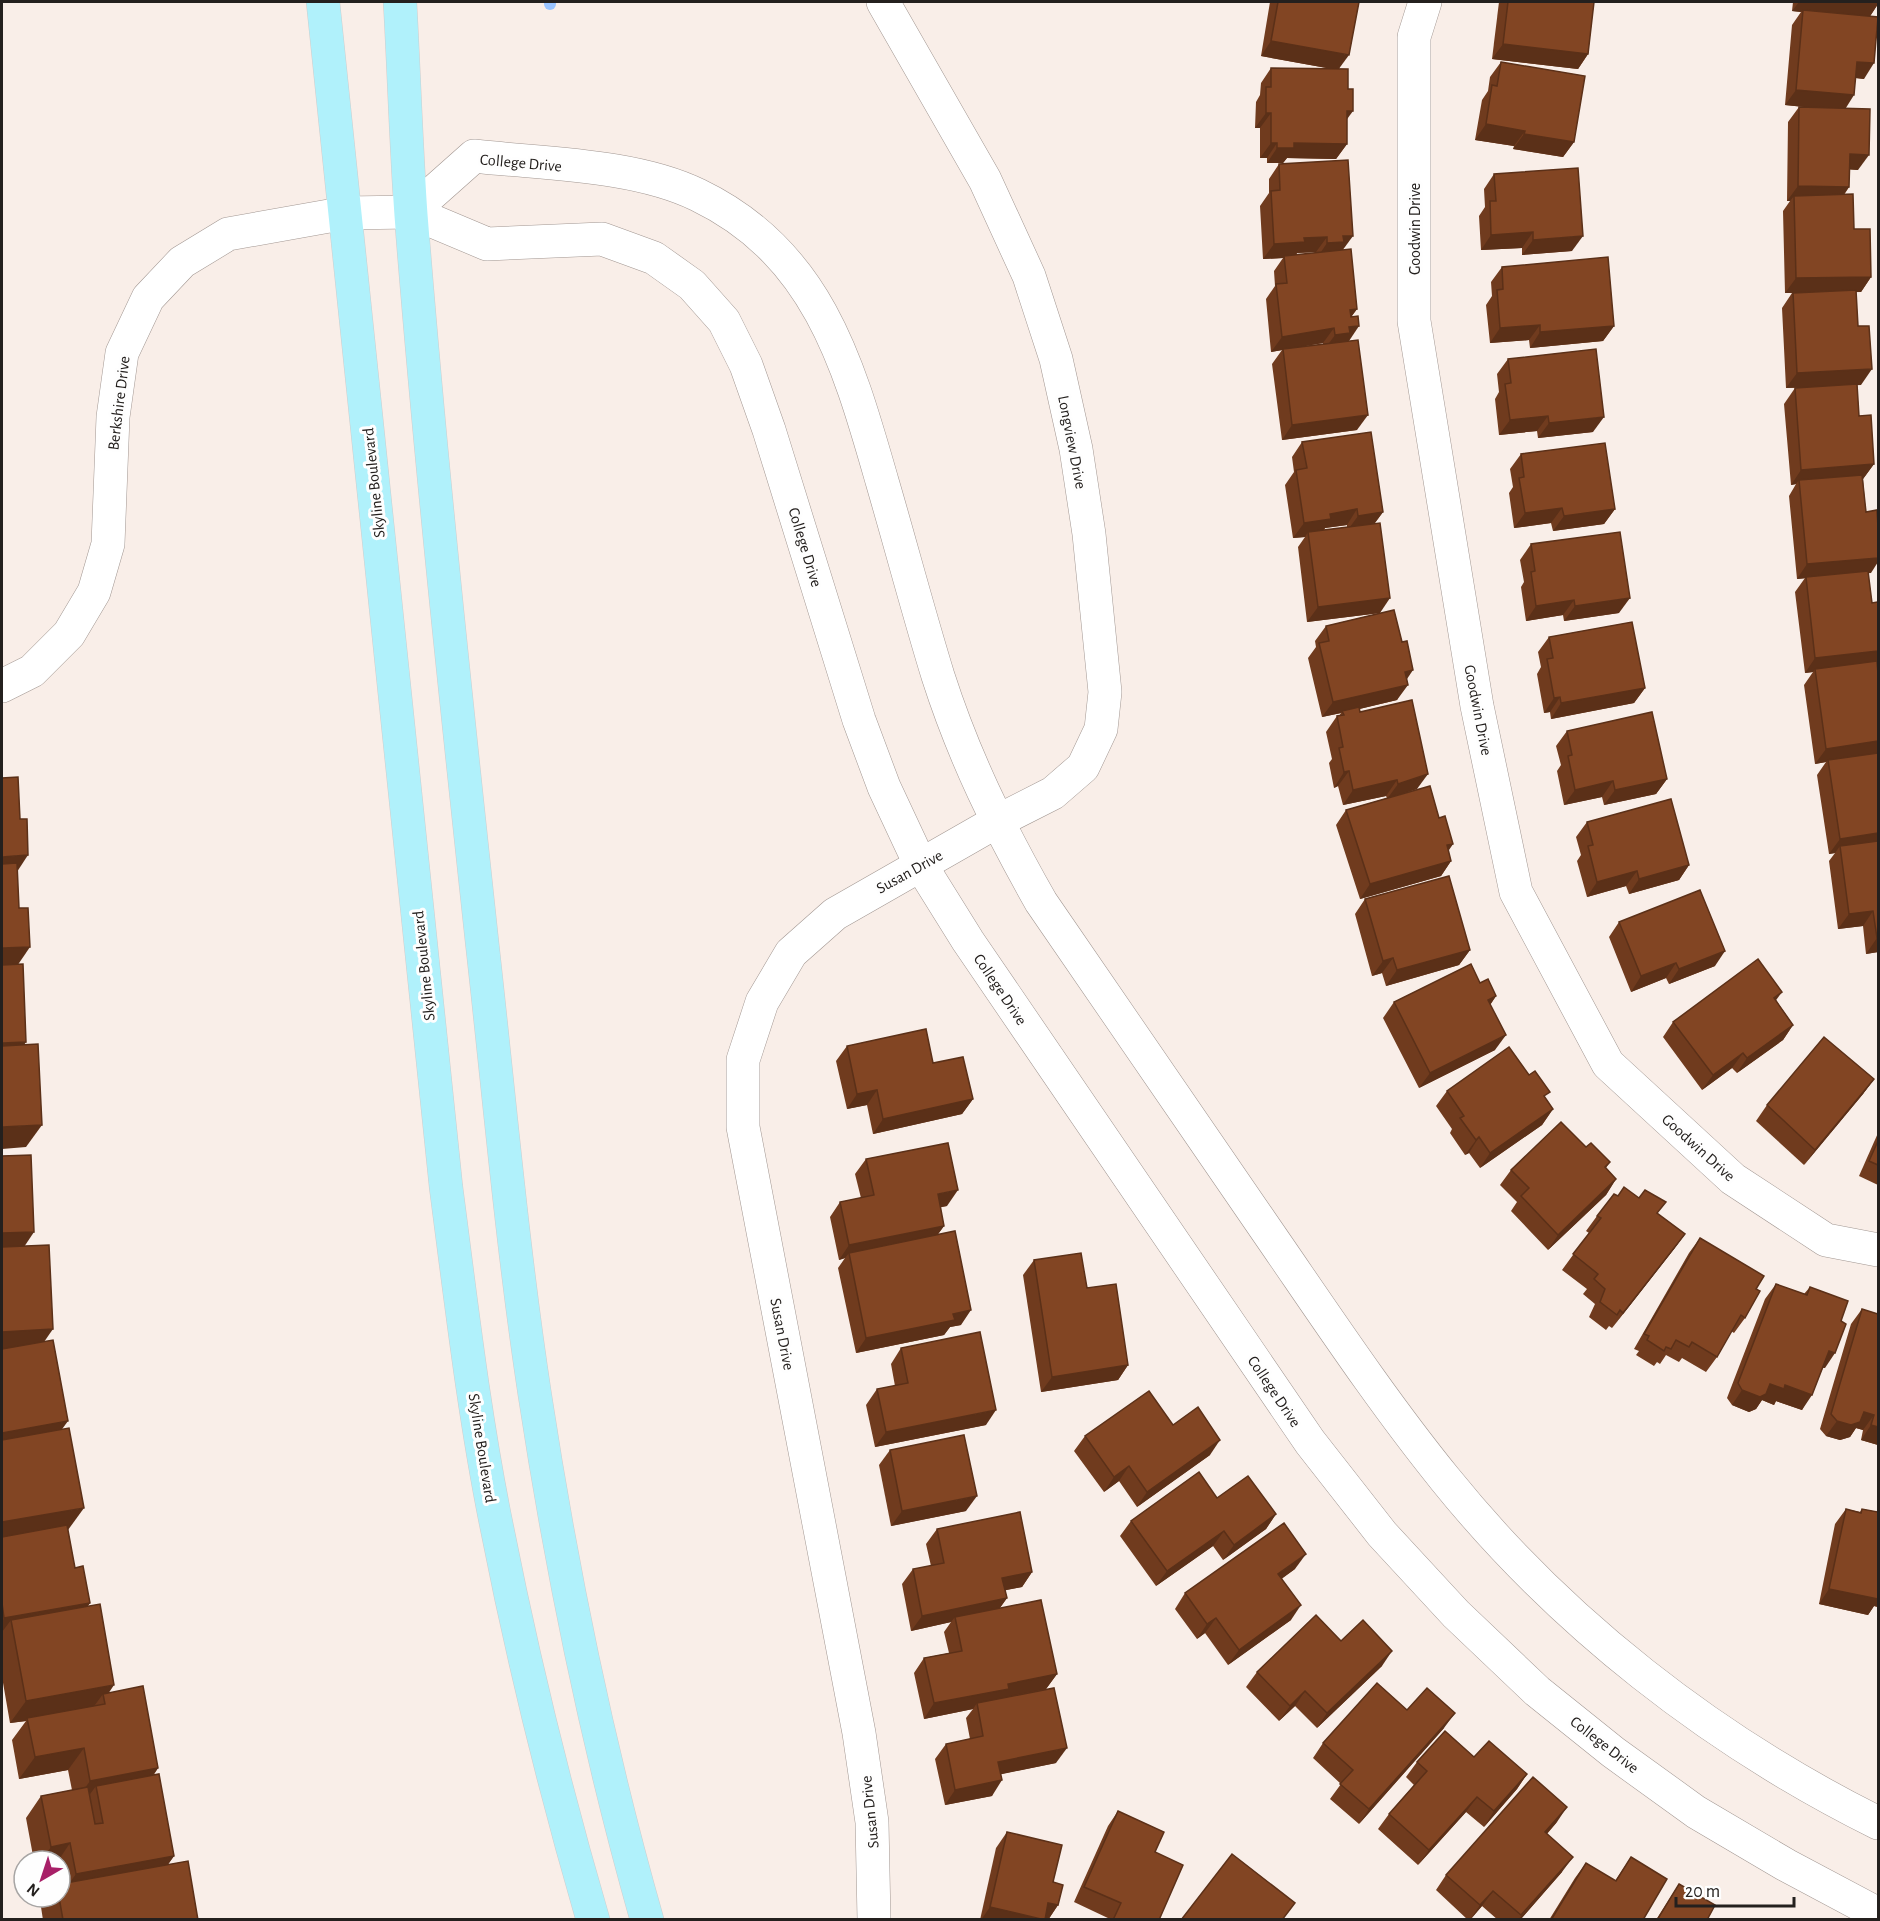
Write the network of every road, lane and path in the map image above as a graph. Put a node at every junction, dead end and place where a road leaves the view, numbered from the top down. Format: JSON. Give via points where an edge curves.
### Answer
{"nodes":[{"id":1,"x":323,"y":2,"type":"edge"},
{"id":2,"x":400,"y":2,"type":"edge"},
{"id":3,"x":883,"y":2,"type":"edge"},
{"id":4,"x":1425,"y":2,"type":"edge"},
{"id":5,"x":411,"y":212,"type":"junction"},
{"id":6,"x":346,"y":213,"type":"junction"},
{"id":7,"x":2,"y":686,"type":"edge"},
{"id":8,"x":996,"y":822,"type":"junction"},
{"id":9,"x":956,"y":845,"type":"joint"},
{"id":10,"x":920,"y":864,"type":"junction"},
{"id":11,"x":1878,"y":1250,"type":"edge"},
{"id":12,"x":1878,"y":1823,"type":"edge"},
{"id":13,"x":1878,"y":1914,"type":"edge"},
{"id":14,"x":593,"y":1920,"type":"edge"},
{"id":15,"x":647,"y":1920,"type":"edge"},
{"id":16,"x":874,"y":1920,"type":"edge"}],
"edges":[{"from":1,"to":6,"type":"main road","name":"Skyline Boulevard"},
{"from":2,"to":5,"type":"main road"},
{"from":3,"to":8,"type":"street","name":"Longview Drive","via":[[986,180],[1029,276],[1056,359],[1089,534],[1105,692],[1101,729],[1076,774],[1053,793]]},
{"from":4,"to":11,"type":"street","name":"Goodwin Drive","via":[[1414,37],[1414,321],[1478,705],[1516,892],[1608,1064],[1733,1179],[1826,1240]]},
{"from":5,"to":6,"type":"street","name":"Berkshire Drive"},
{"from":5,"to":8,"type":"street","name":"College Drive","via":[[474,156],[628,172],[697,194],[756,229],[792,268],[828,322],[860,403],[939,677],[963,747]]},
{"from":5,"to":10,"type":"street","name":"College Drive","via":[[487,244],[602,239],[654,258],[692,285],[724,321],[746,365],[769,430],[863,731]]},
{"from":5,"to":15,"type":"main road","via":[[462,759],[534,1394],[563,1566],[599,1735]]},
{"from":6,"to":7,"type":"street","name":"Berkshire Drive","via":[[228,234],[182,262],[148,298],[122,353],[113,417],[108,544],[94,592],[61,642],[32,671]]},
{"from":6,"to":14,"type":"main road","name":"Skyline Boulevard","via":[[446,1187],[468,1354],[496,1526],[532,1695]]},
{"from":8,"to":9,"type":"street","name":"Longview Drive"},
{"from":8,"to":12,"type":"street","name":"College Drive","via":[[1041,902],[1140,1048],[1384,1400],[1461,1498],[1522,1566],[1660,1688],[1750,1750]]},
{"from":9,"to":10,"type":"street","name":"Susan Drive"},
{"from":10,"to":13,"type":"street","name":"College Drive","via":[[968,941],[1310,1442],[1390,1542],[1456,1614],[1528,1683],[1613,1752],[1696,1812]]},
{"from":10,"to":16,"type":"street","name":"Susan Drive","via":[[835,914],[791,953],[762,1002],[743,1060],[744,1127],[860,1733],[872,1822]]}]}
